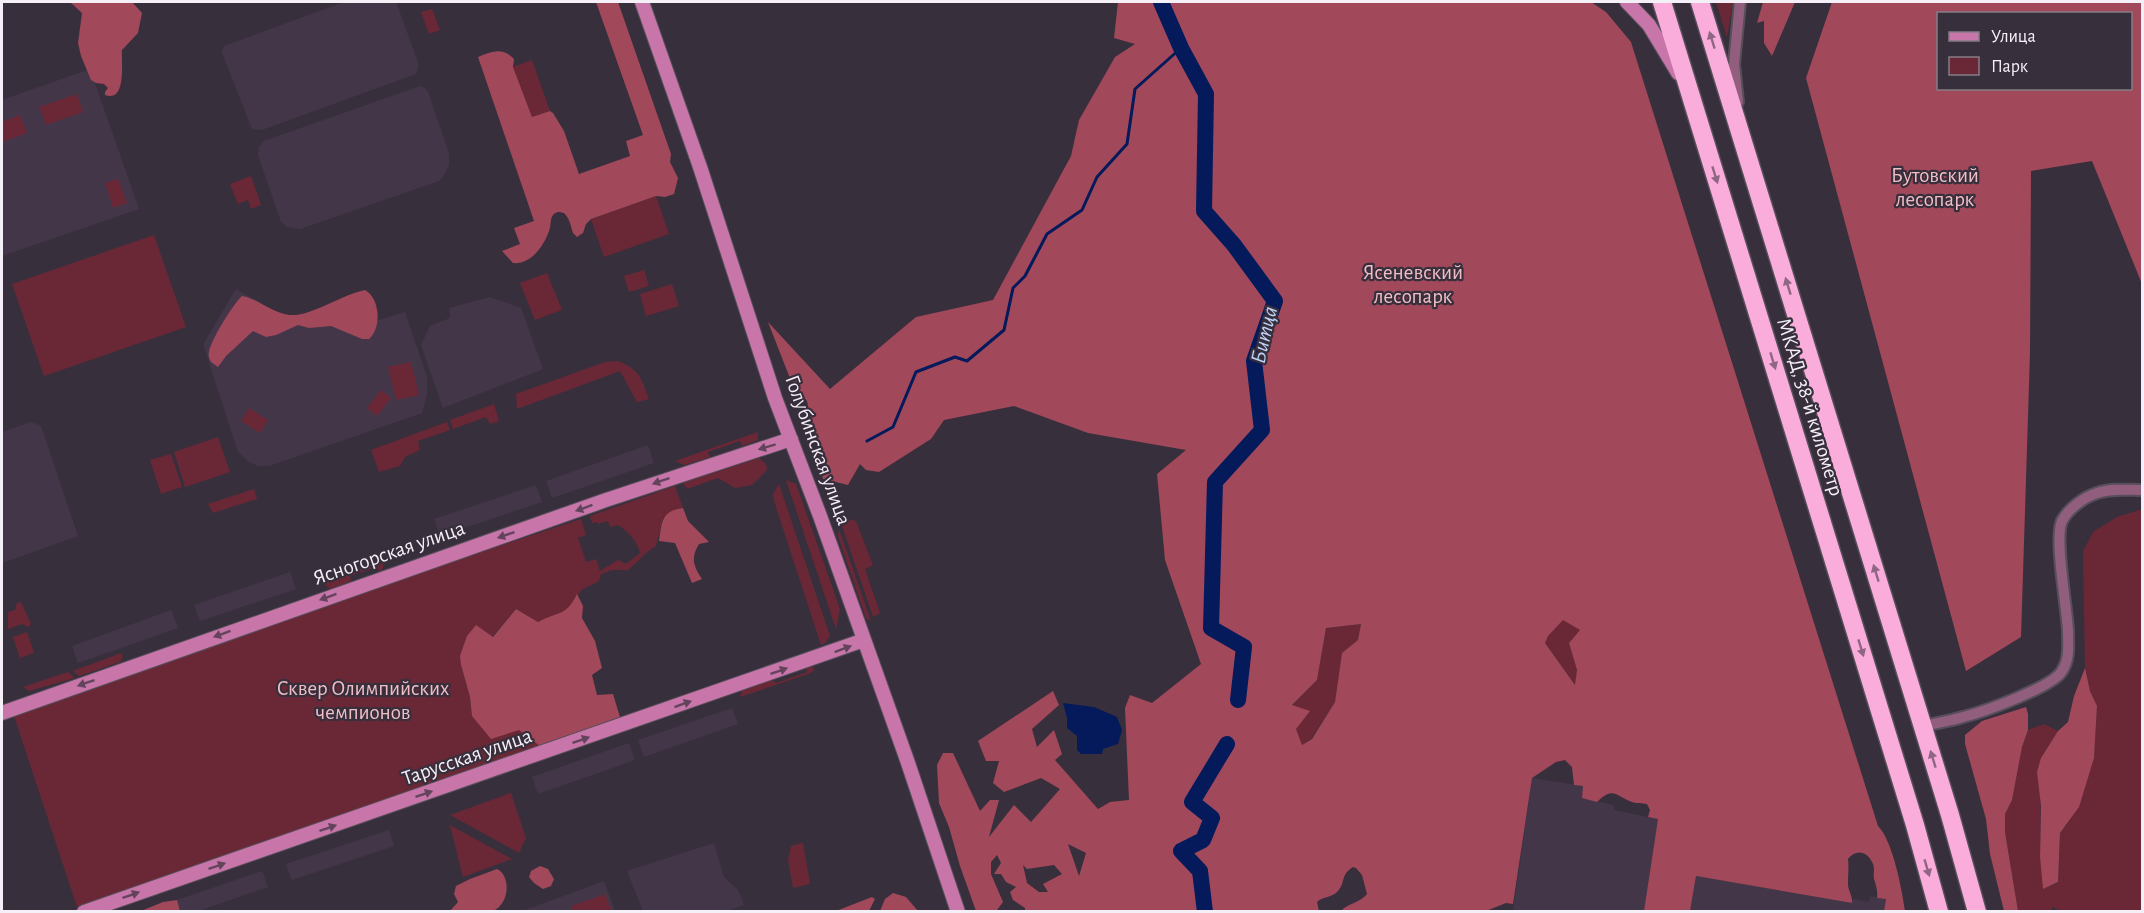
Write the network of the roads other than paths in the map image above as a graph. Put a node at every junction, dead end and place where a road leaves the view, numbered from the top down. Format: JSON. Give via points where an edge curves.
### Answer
{"nodes":[{"id":1,"x":642,"y":2,"type":"edge"},
{"id":2,"x":1627,"y":2,"type":"edge"},
{"id":3,"x":1662,"y":2,"type":"edge"},
{"id":4,"x":1700,"y":2,"type":"edge"},
{"id":5,"x":1740,"y":2,"type":"edge"},
{"id":6,"x":1698,"y":119,"type":"junction"},
{"id":7,"x":1748,"y":156,"type":"junction"},
{"id":8,"x":791,"y":439,"type":"junction"},
{"id":9,"x":2142,"y":490,"type":"edge"},
{"id":10,"x":864,"y":640,"type":"junction"},
{"id":11,"x":2,"y":713,"type":"edge"},
{"id":12,"x":1923,"y":726,"type":"junction"},
{"id":13,"x":84,"y":912,"type":"edge"},
{"id":14,"x":958,"y":912,"type":"edge"},
{"id":15,"x":1939,"y":912,"type":"edge"},
{"id":16,"x":1977,"y":912,"type":"edge"}],
"edges":[{"from":1,"to":8,"type":"main road","name":"Голубинская улица"},
{"from":2,"to":6,"type":"main road","via":[[1660,41]]},
{"from":3,"to":6,"type":"highway","name":"МКАД, 38-й километр"},
{"from":7,"to":4,"type":"highway","name":"МКАД, 38-й километр","one_way":true},
{"from":5,"to":7,"type":"street","via":[[1734,64]]},
{"from":6,"to":15,"type":"highway","name":"МКАД, 38-й километр","one_way":true},
{"from":12,"to":7,"type":"highway","name":"МКАД, 38-й километр","one_way":true},
{"from":8,"to":10,"type":"main road","name":"Голубинская улица"},
{"from":8,"to":11,"type":"main road","name":"Ясногорская улица","one_way":true,"via":[[617,496]]},
{"from":9,"to":12,"type":"street","via":[[2096,493],[2077,504],[2061,522],[2058,543],[2067,608],[2068,656],[2062,672],[2032,691],[1964,717]]},
{"from":13,"to":10,"type":"main road","name":"Тарусская улица","one_way":true},
{"from":10,"to":14,"type":"main road","name":"Голубинская улица"},
{"from":16,"to":12,"type":"highway","name":"МКАД, 38-й километр","one_way":true}]}
